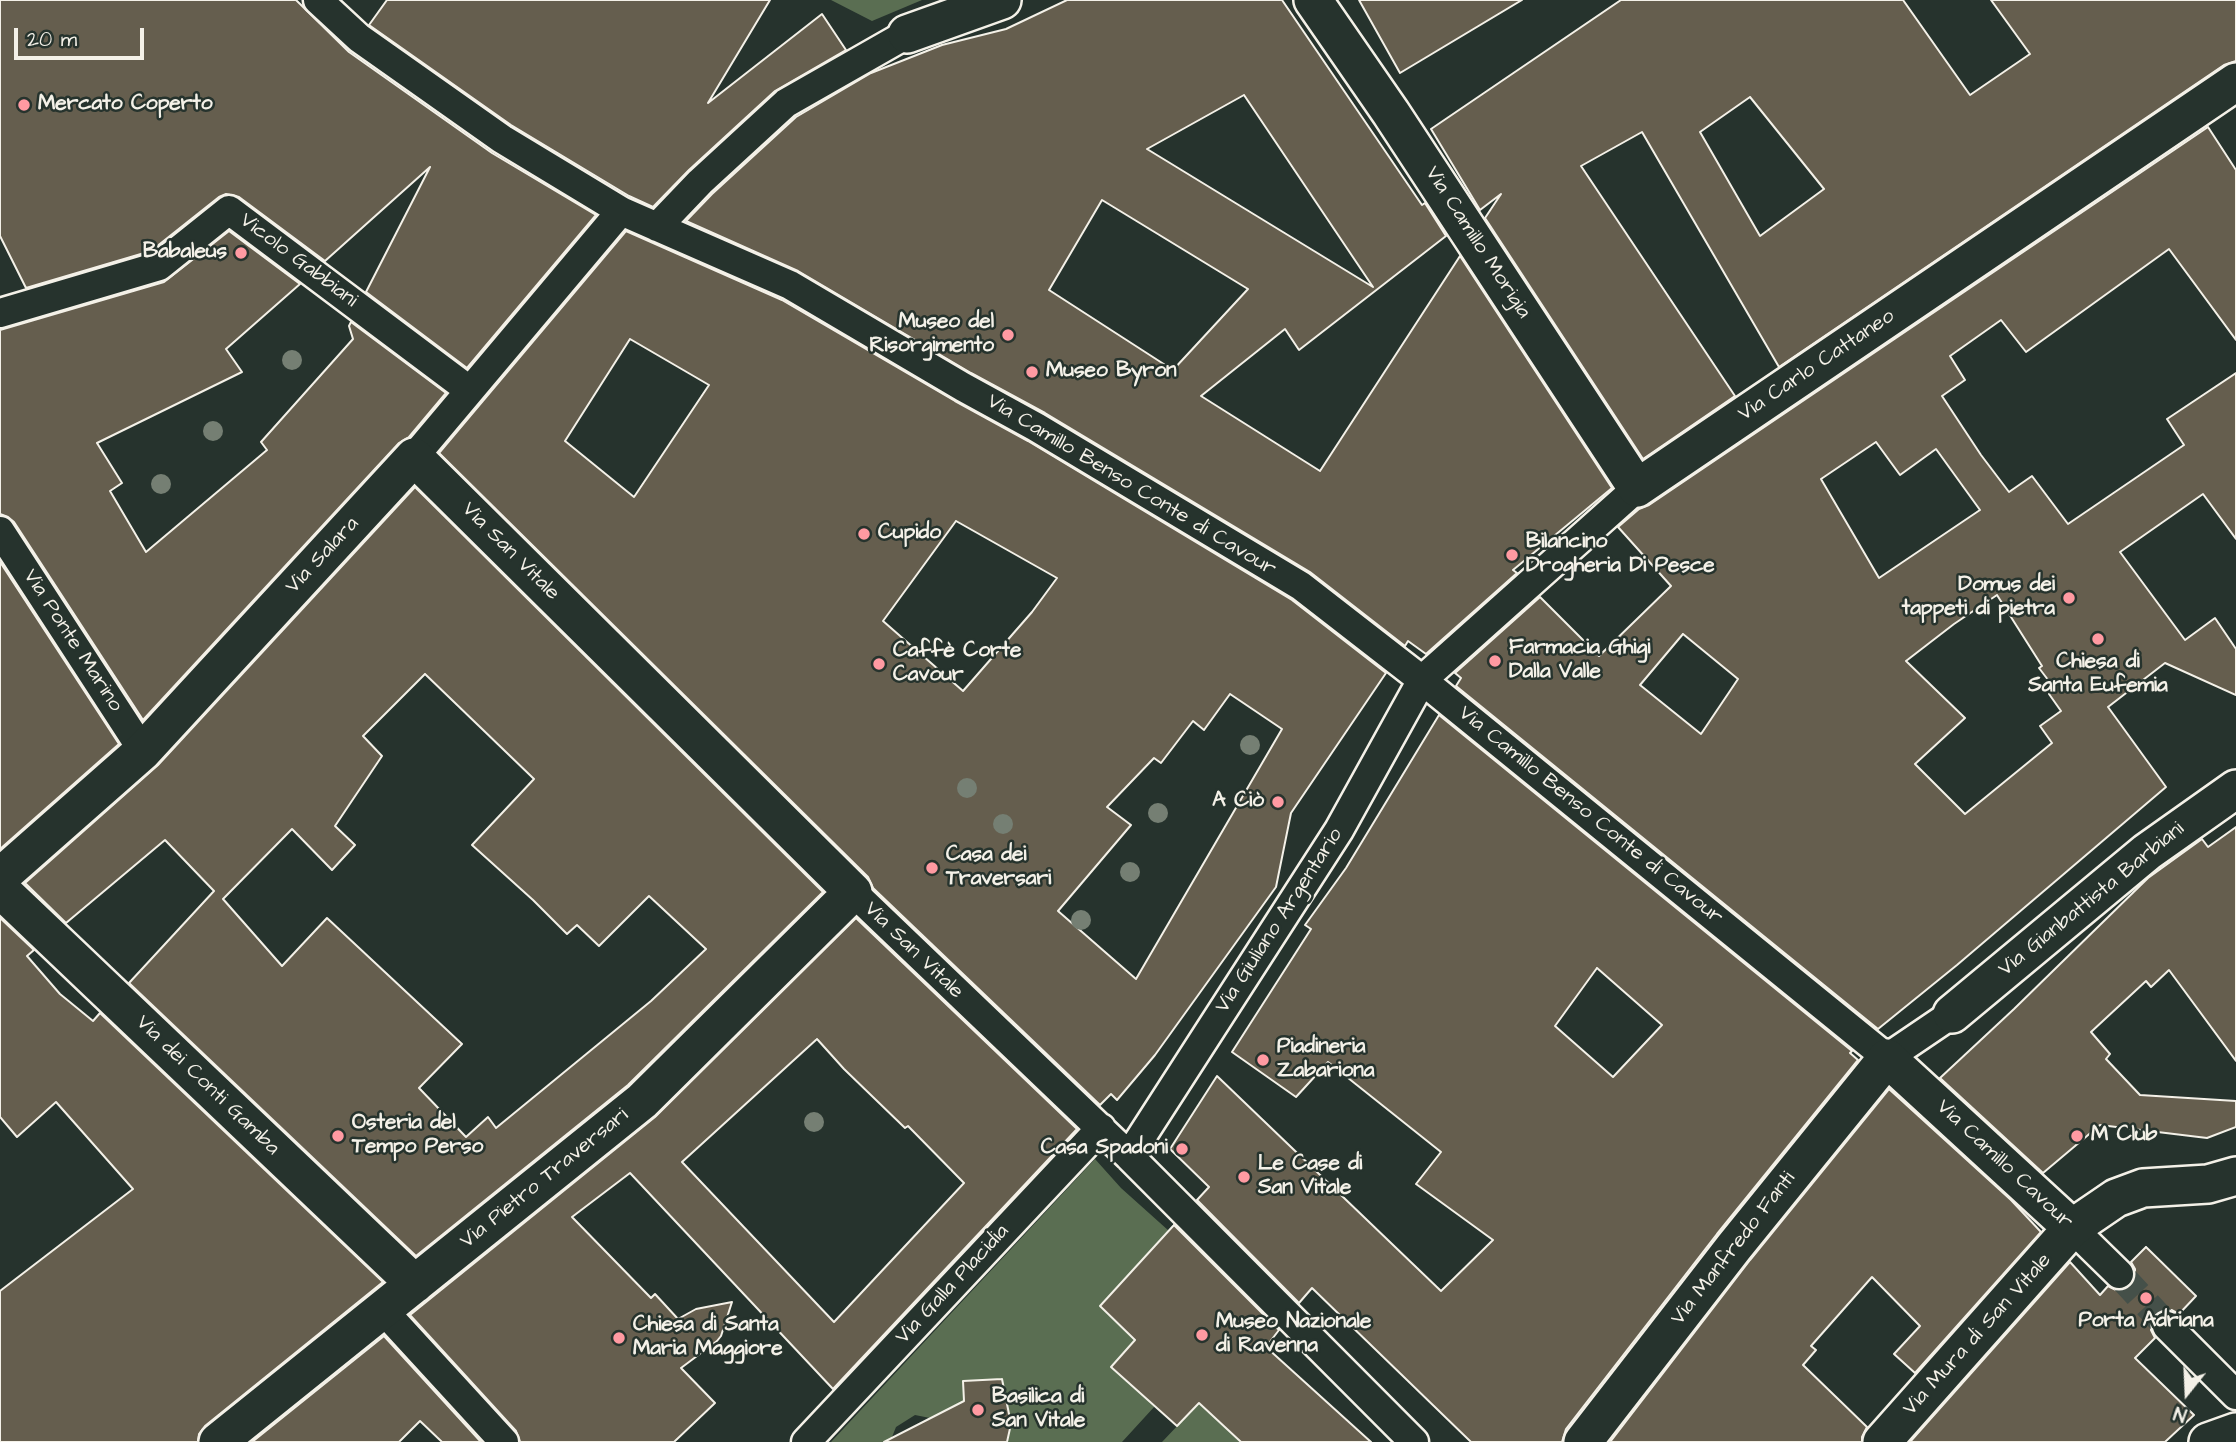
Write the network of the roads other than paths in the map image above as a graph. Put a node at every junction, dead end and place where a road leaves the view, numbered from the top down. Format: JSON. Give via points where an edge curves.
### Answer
{"nodes":[{"id":1,"x":318,"y":0,"type":"edge"},
{"id":2,"x":1002,"y":0,"type":"edge"},
{"id":3,"x":1313,"y":0,"type":"edge"},
{"id":4,"x":907,"y":33,"type":"joint"},
{"id":5,"x":2236,"y":82,"type":"edge"},
{"id":6,"x":621,"y":211,"type":"junction"},
{"id":7,"x":657,"y":227,"type":"junction"},
{"id":8,"x":0,"y":313,"type":"edge"},
{"id":9,"x":469,"y":390,"type":"junction"},
{"id":10,"x":414,"y":457,"type":"junction"},
{"id":11,"x":1637,"y":488,"type":"junction"},
{"id":12,"x":0,"y":531,"type":"edge"},
{"id":13,"x":1422,"y":680,"type":"junction"},
{"id":14,"x":143,"y":751,"type":"junction"},
{"id":15,"x":2236,"y":789,"type":"edge"},
{"id":16,"x":0,"y":877,"type":"edge"},
{"id":17,"x":0,"y":889,"type":"edge"},
{"id":18,"x":853,"y":892,"type":"junction"},
{"id":19,"x":1952,"y":1014,"type":"joint"},
{"id":20,"x":1888,"y":1058,"type":"junction"},
{"id":21,"x":1101,"y":1128,"type":"junction"},
{"id":22,"x":1129,"y":1156,"type":"junction"},
{"id":23,"x":2236,"y":1177,"type":"edge"},
{"id":24,"x":2072,"y":1228,"type":"junction"},
{"id":25,"x":2119,"y":1275,"type":"tunnel mouth"},
{"id":26,"x":415,"y":1284,"type":"junction"},
{"id":27,"x":383,"y":1310,"type":"junction"},
{"id":28,"x":2167,"y":1326,"type":"tunnel mouth"},
{"id":29,"x":2236,"y":1395,"type":"edge"},
{"id":30,"x":2236,"y":1432,"type":"edge"},
{"id":31,"x":218,"y":1442,"type":"edge"},
{"id":32,"x":504,"y":1442,"type":"edge"},
{"id":33,"x":806,"y":1442,"type":"edge"},
{"id":34,"x":1414,"y":1442,"type":"edge"},
{"id":35,"x":1583,"y":1442,"type":"edge"},
{"id":36,"x":1882,"y":1442,"type":"edge"},
{"id":37,"x":2208,"y":1442,"type":"edge"}],
"edges":[{"from":1,"to":6,"type":"street","name":"Via Camillo Benso Conte di Cavour","via":[[359,38],[502,139]]},
{"from":2,"to":4,"type":"street"},
{"from":3,"to":11,"type":"street","name":"Via Camillo Morigia"},
{"from":4,"to":7,"type":"street","via":[[786,103]]},
{"from":5,"to":11,"type":"street","name":"Via Carlo Cattaneo"},
{"from":6,"to":7,"type":"street","name":"Via Camillo Benso Conte di Cavour"},
{"from":6,"to":9,"type":"street","name":"Via Salara"},
{"from":7,"to":13,"type":"street","name":"Via Camillo Benso Conte di Cavour","via":[[790,285],[1048,433],[1301,586]]},
{"from":8,"to":9,"type":"street","name":"Vicolo Gabbiani","via":[[159,266],[229,210]]},
{"from":9,"to":10,"type":"street","name":"Via Salara"},
{"from":10,"to":14,"type":"street","name":"Via Salara"},
{"from":10,"to":18,"type":"street","name":"Via San Vitale"},
{"from":11,"to":13,"type":"street","name":"Via Carlo Cattaneo"},
{"from":12,"to":14,"type":"street","name":"Via Ponte Marino"},
{"from":13,"to":20,"type":"street","name":"Via Camillo Benso Conte di Cavour"},
{"from":13,"to":22,"type":"street","name":"Via Giuliano Argentario","via":[[1339,830]]},
{"from":14,"to":16,"type":"street","name":"Via Salara"},
{"from":15,"to":19,"type":"street","name":"Via Gianbattista Barbiani","via":[[2147,852]]},
{"from":17,"to":26,"type":"street","name":"Via dei Conti Gamba"},
{"from":18,"to":21,"type":"street","name":"Via San Vitale"},
{"from":18,"to":26,"type":"street","name":"Via Pietro Traversari","via":[[642,1101]]},
{"from":19,"to":20,"type":"street"},
{"from":20,"to":24,"type":"street","name":"Via Camillo Cavour"},
{"from":20,"to":35,"type":"street","name":"Via Manfredo Fanti"},
{"from":21,"to":22,"type":"street","name":"Via San Vitale"},
{"from":21,"to":33,"type":"street","name":"Via Galla Placidia"},
{"from":22,"to":34,"type":"street","name":"Via San Vitale"},
{"from":23,"to":24,"type":"street","name":"Via Mura di San Vitale","via":[[2208,1184],[2143,1188],[2116,1198]]},
{"from":24,"to":25,"type":"street","name":"Via Camillo Cavour"},
{"from":24,"to":36,"type":"street","name":"Via Mura di San Vitale"},
{"from":26,"to":27,"type":"street","name":"Via Pietro Traversari"},
{"from":27,"to":31,"type":"street","name":"Via Pietro Traversari"},
{"from":27,"to":32,"type":"street"},
{"from":28,"to":29,"type":"street"},
{"from":30,"to":37,"type":"street"}]}
